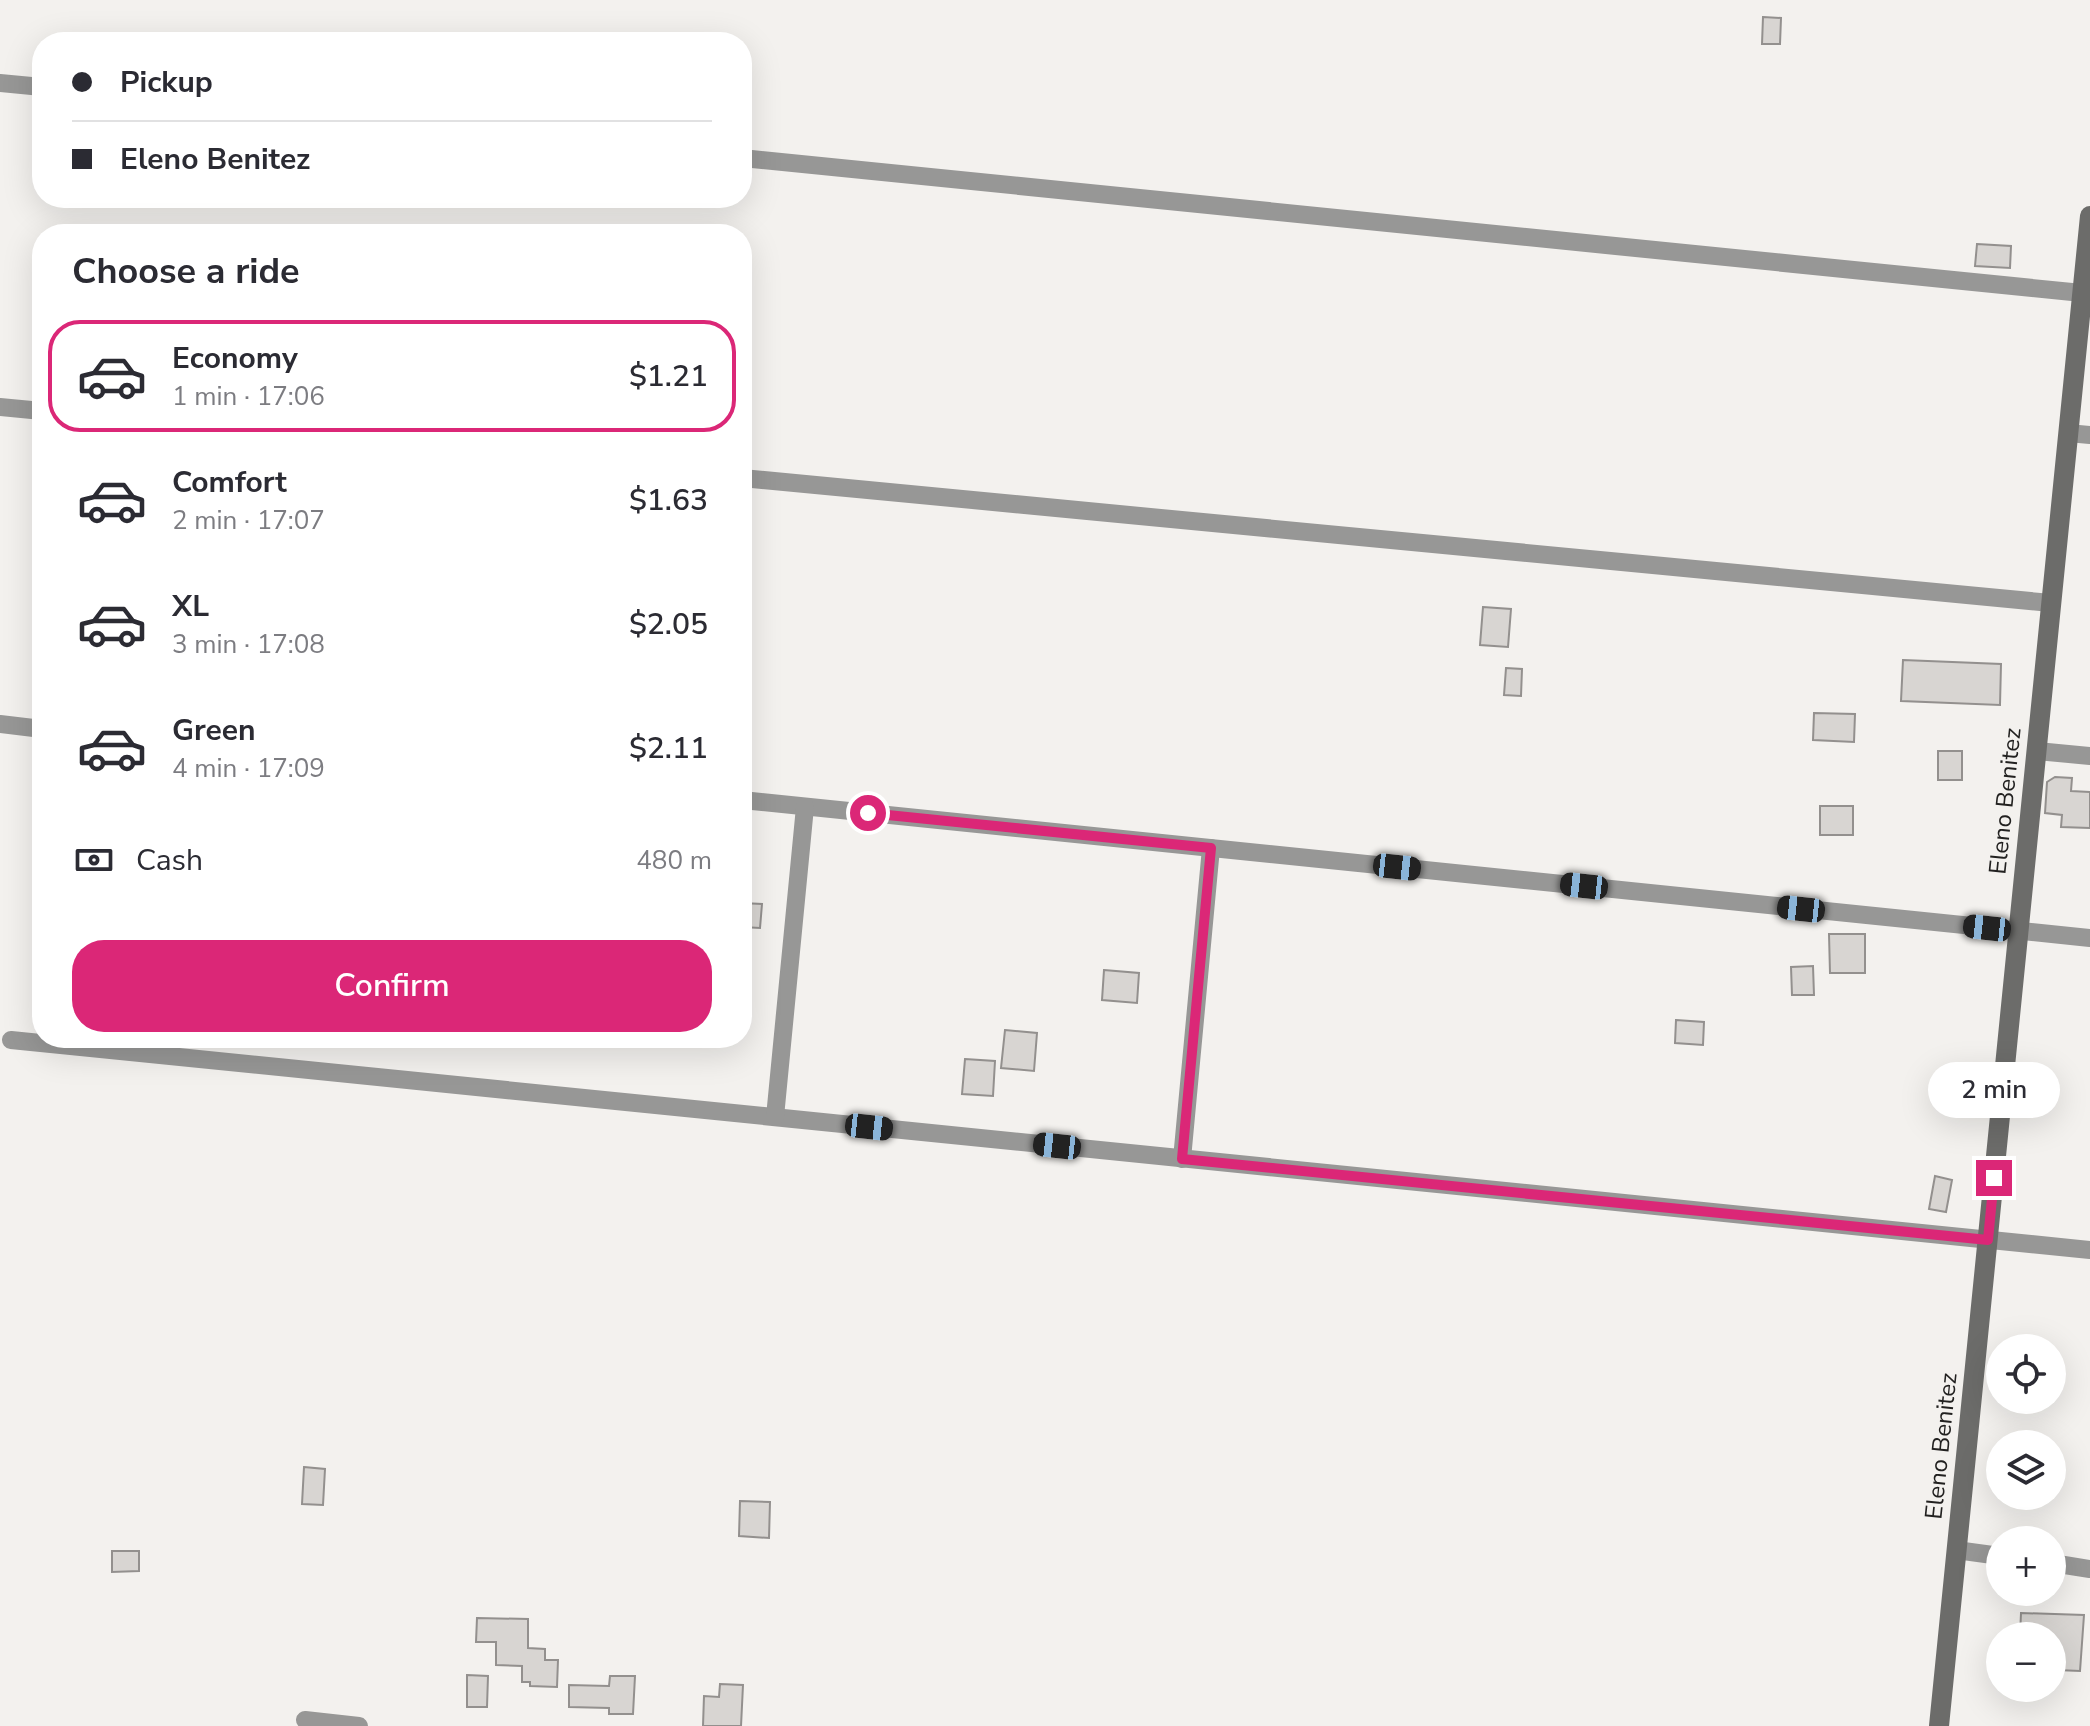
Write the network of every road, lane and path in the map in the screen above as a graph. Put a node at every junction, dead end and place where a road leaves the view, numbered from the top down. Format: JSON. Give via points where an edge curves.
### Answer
{"nodes":[{"id":1,"x":0,"y":83,"type":"edge"},
{"id":2,"x":32,"y":86,"type":"edge"},
{"id":3,"x":752,"y":159,"type":"edge"},
{"id":4,"x":2090,"y":216,"type":"edge"},
{"id":5,"x":2082,"y":293,"type":"junction"},
{"id":6,"x":0,"y":407,"type":"edge"},
{"id":7,"x":32,"y":410,"type":"edge"},
{"id":8,"x":2068,"y":433,"type":"junction"},
{"id":9,"x":2090,"y":435,"type":"edge"},
{"id":10,"x":752,"y":479,"type":"edge"},
{"id":11,"x":2051,"y":603,"type":"junction"},
{"id":12,"x":0,"y":724,"type":"edge"},
{"id":13,"x":32,"y":728,"type":"edge"},
{"id":14,"x":2037,"y":751,"type":"junction"},
{"id":15,"x":2090,"y":756,"type":"edge"},
{"id":16,"x":752,"y":801,"type":"edge"},
{"id":17,"x":805,"y":807,"type":"junction"},
{"id":18,"x":1211,"y":848,"type":"junction"},
{"id":19,"x":2018,"y":931,"type":"junction"},
{"id":20,"x":2090,"y":938,"type":"edge"},
{"id":21,"x":11,"y":1040,"type":"dead end"},
{"id":22,"x":32,"y":1042,"type":"edge"},
{"id":23,"x":90,"y":1048,"type":"edge"},
{"id":24,"x":775,"y":1117,"type":"junction"},
{"id":25,"x":1182,"y":1159,"type":"junction"},
{"id":26,"x":1988,"y":1240,"type":"junction"},
{"id":27,"x":2090,"y":1250,"type":"edge"},
{"id":28,"x":1956,"y":1550,"type":"junction"},
{"id":29,"x":1986,"y":1554,"type":"edge"},
{"id":30,"x":2066,"y":1565,"type":"edge"},
{"id":31,"x":2090,"y":1569,"type":"edge"},
{"id":32,"x":305,"y":1720,"type":"dead end"},
{"id":33,"x":359,"y":1726,"type":"edge"},
{"id":34,"x":1939,"y":1726,"type":"edge"}],
"edges":[{"from":1,"to":2,"type":"street"},
{"from":3,"to":5,"type":"street"},
{"from":4,"to":5,"type":"street","name":"Eleno Benitez"},
{"from":5,"to":8,"type":"street","name":"Eleno Benitez"},
{"from":6,"to":7,"type":"street"},
{"from":8,"to":9,"type":"street"},
{"from":8,"to":11,"type":"street","name":"Eleno Benitez"},
{"from":10,"to":11,"type":"street"},
{"from":11,"to":14,"type":"street","name":"Eleno Benitez"},
{"from":12,"to":13,"type":"street"},
{"from":14,"to":15,"type":"street"},
{"from":14,"to":19,"type":"street","name":"Eleno Benitez"},
{"from":16,"to":17,"type":"street"},
{"from":17,"to":18,"type":"street"},
{"from":17,"to":24,"type":"street"},
{"from":18,"to":19,"type":"street"},
{"from":18,"to":25,"type":"street"},
{"from":19,"to":20,"type":"street"},
{"from":19,"to":26,"type":"street","name":"Eleno Benitez"},
{"from":21,"to":22,"type":"street"},
{"from":23,"to":24,"type":"street"},
{"from":24,"to":25,"type":"street"},
{"from":25,"to":26,"type":"street"},
{"from":26,"to":27,"type":"street"},
{"from":26,"to":28,"type":"street","name":"Eleno Benitez"},
{"from":28,"to":29,"type":"street"},
{"from":28,"to":34,"type":"street","name":"Eleno Benitez"},
{"from":30,"to":31,"type":"street"},
{"from":32,"to":33,"type":"street"}]}
